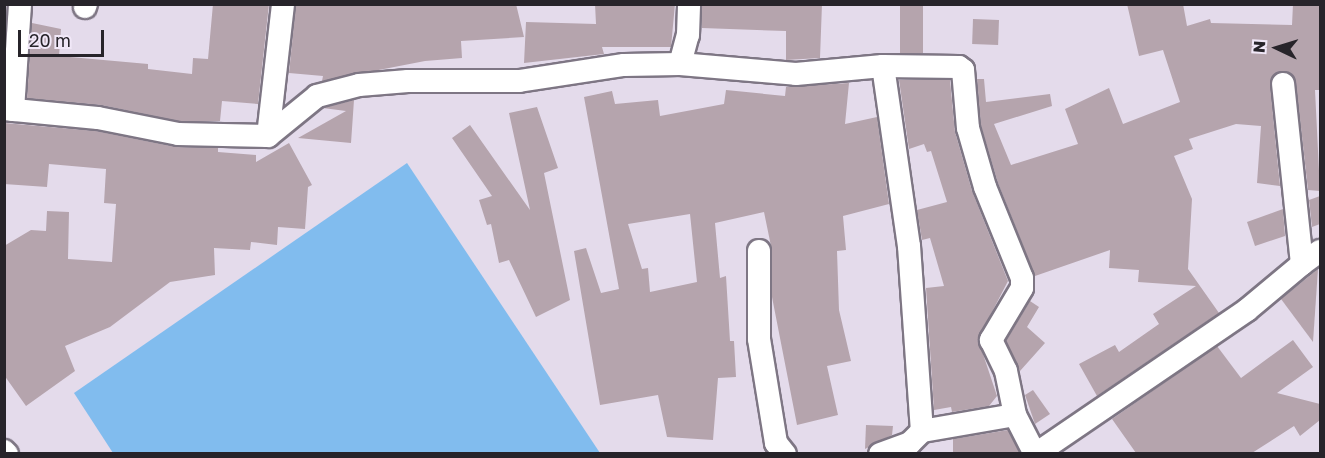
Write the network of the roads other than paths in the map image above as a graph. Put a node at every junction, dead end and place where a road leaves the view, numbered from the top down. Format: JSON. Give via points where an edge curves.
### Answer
{"nodes":[{"id":1,"x":20,"y":4,"type":"edge"},
{"id":2,"x":283,"y":4,"type":"edge"},
{"id":3,"x":689,"y":4,"type":"edge"},
{"id":4,"x":680,"y":64,"type":"junction"},
{"id":5,"x":883,"y":66,"type":"junction"},
{"id":6,"x":1283,"y":84,"type":"dead end"},
{"id":7,"x":9,"y":110,"type":"edge"},
{"id":8,"x":268,"y":136,"type":"junction"},
{"id":9,"x":759,"y":251,"type":"dead end"},
{"id":10,"x":1320,"y":251,"type":"edge"},
{"id":11,"x":1302,"y":264,"type":"junction"},
{"id":12,"x":1015,"y":414,"type":"junction"},
{"id":13,"x":922,"y":431,"type":"junction"},
{"id":14,"x":785,"y":453,"type":"edge"},
{"id":15,"x":880,"y":453,"type":"edge"},
{"id":16,"x":1035,"y":453,"type":"edge"}],
"edges":[{"from":1,"to":7,"type":"street"},
{"from":2,"to":8,"type":"street"},
{"from":3,"to":4,"type":"street","via":[[688,35]]},
{"from":4,"to":5,"type":"street","via":[[796,74]]},
{"from":4,"to":8,"type":"street","via":[[624,64],[519,81],[359,85],[317,96]]},
{"from":5,"to":12,"type":"street","via":[[963,70],[968,128],[985,186],[1022,278],[1022,288],[991,340],[1006,370]]},
{"from":5,"to":13,"type":"street","via":[[909,246]]},
{"from":6,"to":11,"type":"street"},
{"from":7,"to":8,"type":"street","via":[[98,118],[178,134]]},
{"from":9,"to":14,"type":"street","via":[[759,339],[776,443]]},
{"from":10,"to":11,"type":"street"},
{"from":11,"to":16,"type":"street","via":[[1247,310]]},
{"from":12,"to":13,"type":"street"},
{"from":12,"to":16,"type":"street"},
{"from":13,"to":15,"type":"street","via":[[910,443]]}]}
